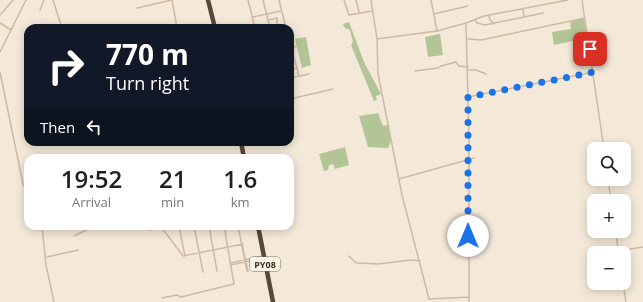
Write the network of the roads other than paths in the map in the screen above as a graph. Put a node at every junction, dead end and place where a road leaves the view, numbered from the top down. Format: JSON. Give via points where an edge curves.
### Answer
{"nodes":[{"id":1,"x":13,"y":0,"type":"edge"},
{"id":2,"x":21,"y":0,"type":"edge"},
{"id":3,"x":44,"y":0,"type":"edge"},
{"id":4,"x":53,"y":0,"type":"edge"},
{"id":5,"x":172,"y":0,"type":"edge"},
{"id":6,"x":208,"y":0,"type":"edge"},
{"id":7,"x":248,"y":0,"type":"edge"},
{"id":8,"x":263,"y":0,"type":"edge"},
{"id":9,"x":279,"y":0,"type":"edge"},
{"id":10,"x":344,"y":0,"type":"edge"},
{"id":11,"x":356,"y":0,"type":"edge"},
{"id":12,"x":372,"y":0,"type":"edge"},
{"id":13,"x":431,"y":0,"type":"edge"},
{"id":14,"x":568,"y":0,"type":"edge"},
{"id":15,"x":582,"y":0,"type":"edge"},
{"id":16,"x":25,"y":1,"type":"edge"},
{"id":17,"x":468,"y":6,"type":"dead end"},
{"id":18,"x":137,"y":8,"type":"dead end"},
{"id":19,"x":523,"y":9,"type":"junction"},
{"id":20,"x":40,"y":10,"type":"dead end"},
{"id":21,"x":281,"y":11,"type":"junction"},
{"id":22,"x":373,"y":11,"type":"junction"},
{"id":23,"x":359,"y":12,"type":"junction"},
{"id":24,"x":544,"y":13,"type":"dead end"},
{"id":25,"x":267,"y":14,"type":"junction"},
{"id":26,"x":434,"y":14,"type":"junction"},
{"id":27,"x":0,"y":15,"type":"edge"},
{"id":28,"x":489,"y":16,"type":"junction"},
{"id":29,"x":524,"y":16,"type":"junction"},
{"id":30,"x":253,"y":17,"type":"junction"},
{"id":31,"x":585,"y":18,"type":"junction"},
{"id":32,"x":268,"y":20,"type":"junction"},
{"id":33,"x":475,"y":20,"type":"junction"},
{"id":34,"x":0,"y":23,"type":"edge"},
{"id":35,"x":466,"y":23,"type":"junction"},
{"id":36,"x":61,"y":24,"type":"edge"},
{"id":37,"x":177,"y":24,"type":"edge"},
{"id":38,"x":214,"y":24,"type":"edge"},
{"id":39,"x":254,"y":24,"type":"edge"},
{"id":40,"x":269,"y":24,"type":"edge"},
{"id":41,"x":276,"y":24,"type":"edge"},
{"id":42,"x":285,"y":24,"type":"edge"},
{"id":43,"x":494,"y":24,"type":"junction"},
{"id":44,"x":11,"y":30,"type":"junction"},
{"id":45,"x":437,"y":32,"type":"junction"},
{"id":46,"x":377,"y":38,"type":"junction"},
{"id":47,"x":467,"y":38,"type":"junction"},
{"id":48,"x":297,"y":46,"type":"dead end"},
{"id":49,"x":294,"y":47,"type":"edge"},
{"id":50,"x":0,"y":52,"type":"edge"},
{"id":51,"x":294,"y":58,"type":"edge"},
{"id":52,"x":468,"y":67,"type":"junction"},
{"id":53,"x":297,"y":68,"type":"junction"},
{"id":54,"x":294,"y":69,"type":"edge"},
{"id":55,"x":468,"y":70,"type":"junction"},
{"id":56,"x":416,"y":71,"type":"dead end"},
{"id":57,"x":0,"y":72,"type":"edge"},
{"id":58,"x":594,"y":72,"type":"junction"},
{"id":59,"x":309,"y":74,"type":"dead end"},
{"id":60,"x":486,"y":74,"type":"dead end"},
{"id":61,"x":299,"y":76,"type":"junction"},
{"id":62,"x":294,"y":77,"type":"edge"},
{"id":63,"x":333,"y":89,"type":"dead end"},
{"id":64,"x":3,"y":90,"type":"junction"},
{"id":65,"x":0,"y":91,"type":"edge"},
{"id":66,"x":468,"y":97,"type":"junction"},
{"id":67,"x":294,"y":98,"type":"edge"},
{"id":68,"x":603,"y":142,"type":"edge"},
{"id":69,"x":474,"y":158,"type":"dead end"},
{"id":70,"x":468,"y":159,"type":"junction"},
{"id":71,"x":399,"y":179,"type":"junction"},
{"id":72,"x":24,"y":185,"type":"edge"},
{"id":73,"x":43,"y":230,"type":"edge"},
{"id":74,"x":87,"y":230,"type":"edge"},
{"id":75,"x":163,"y":230,"type":"edge"},
{"id":76,"x":180,"y":230,"type":"edge"},
{"id":77,"x":195,"y":230,"type":"edge"},
{"id":78,"x":210,"y":230,"type":"edge"},
{"id":79,"x":225,"y":230,"type":"edge"},
{"id":80,"x":239,"y":230,"type":"edge"},
{"id":81,"x":259,"y":230,"type":"edge"},
{"id":82,"x":74,"y":236,"type":"dead end"},
{"id":83,"x":242,"y":244,"type":"junction"},
{"id":84,"x":228,"y":247,"type":"junction"},
{"id":85,"x":643,"y":247,"type":"edge"},
{"id":86,"x":631,"y":249,"type":"edge"},
{"id":87,"x":78,"y":250,"type":"dead end"},
{"id":88,"x":214,"y":250,"type":"junction"},
{"id":89,"x":199,"y":253,"type":"junction"},
{"id":90,"x":185,"y":256,"type":"junction"},
{"id":91,"x":350,"y":256,"type":"dead end"},
{"id":92,"x":46,"y":257,"type":"junction"},
{"id":93,"x":264,"y":257,"type":"junction"},
{"id":94,"x":245,"y":261,"type":"junction"},
{"id":95,"x":420,"y":261,"type":"junction"},
{"id":96,"x":231,"y":264,"type":"junction"},
{"id":97,"x":217,"y":271,"type":"dead end"},
{"id":98,"x":203,"y":272,"type":"dead end"},
{"id":99,"x":624,"y":290,"type":"edge"},
{"id":100,"x":469,"y":296,"type":"junction"},
{"id":101,"x":162,"y":298,"type":"dead end"},
{"id":102,"x":54,"y":302,"type":"edge"},
{"id":103,"x":273,"y":302,"type":"edge"},
{"id":104,"x":469,"y":302,"type":"edge"},
{"id":105,"x":626,"y":302,"type":"edge"}],
"edges":[{"from":1,"to":27,"type":"street"},
{"from":2,"to":16,"type":"street"},
{"from":3,"to":20,"type":"street"},
{"from":4,"to":36,"type":"street"},
{"from":5,"to":18,"type":"street"},
{"from":5,"to":37,"type":"street"},
{"from":6,"to":38,"type":"highway"},
{"from":7,"to":30,"type":"street"},
{"from":8,"to":25,"type":"street"},
{"from":9,"to":21,"type":"street"},
{"from":10,"to":23,"type":"street","via":[[349,15]]},
{"from":11,"to":23,"type":"street"},
{"from":12,"to":22,"type":"street"},
{"from":13,"to":26,"type":"street"},
{"from":14,"to":19,"type":"street"},
{"from":15,"to":31,"type":"street"},
{"from":16,"to":44,"type":"street"},
{"from":17,"to":26,"type":"street"},
{"from":19,"to":28,"type":"street"},
{"from":19,"to":29,"type":"street"},
{"from":21,"to":25,"type":"street"},
{"from":21,"to":42,"type":"street"},
{"from":22,"to":23,"type":"street"},
{"from":22,"to":46,"type":"street"},
{"from":24,"to":29,"type":"street"},
{"from":25,"to":30,"type":"street"},
{"from":25,"to":32,"type":"street"},
{"from":26,"to":45,"type":"street"},
{"from":28,"to":33,"type":"street"},
{"from":28,"to":43,"type":"street"},
{"from":29,"to":43,"type":"street"},
{"from":30,"to":39,"type":"street"},
{"from":31,"to":47,"type":"street","via":[[481,40]]},
{"from":31,"to":58,"type":"street"},
{"from":32,"to":40,"type":"street"},
{"from":32,"to":41,"type":"street","via":[[277,18]]},
{"from":33,"to":35,"type":"street"},
{"from":33,"to":43,"type":"street","via":[[476,23],[485,25]]},
{"from":34,"to":44,"type":"street"},
{"from":35,"to":45,"type":"street"},
{"from":35,"to":47,"type":"street"},
{"from":44,"to":50,"type":"street"},
{"from":45,"to":46,"type":"street"},
{"from":46,"to":71,"type":"street","via":[[378,74]]},
{"from":47,"to":52,"type":"street"},
{"from":48,"to":49,"type":"street"},
{"from":51,"to":53,"type":"street"},
{"from":52,"to":55,"type":"street"},
{"from":52,"to":56,"type":"street","via":[[459,66],[456,62]]},
{"from":53,"to":54,"type":"street"},
{"from":53,"to":61,"type":"street"},
{"from":55,"to":60,"type":"street"},
{"from":55,"to":66,"type":"street"},
{"from":57,"to":64,"type":"street"},
{"from":58,"to":66,"type":"street"},
{"from":58,"to":68,"type":"street"},
{"from":59,"to":61,"type":"street"},
{"from":61,"to":62,"type":"street"},
{"from":63,"to":67,"type":"street"},
{"from":64,"to":65,"type":"street"},
{"from":64,"to":72,"type":"street"},
{"from":66,"to":70,"type":"street"},
{"from":69,"to":70,"type":"street"},
{"from":70,"to":71,"type":"street"},
{"from":70,"to":100,"type":"street"},
{"from":71,"to":95,"type":"street"},
{"from":73,"to":92,"type":"street"},
{"from":74,"to":82,"type":"street"},
{"from":75,"to":90,"type":"street","via":[[182,256]]},
{"from":76,"to":90,"type":"street"},
{"from":77,"to":89,"type":"street"},
{"from":78,"to":88,"type":"street"},
{"from":79,"to":84,"type":"street"},
{"from":80,"to":83,"type":"street"},
{"from":81,"to":93,"type":"highway","number":"PY08"},
{"from":83,"to":84,"type":"street"},
{"from":83,"to":94,"type":"street"},
{"from":84,"to":88,"type":"street"},
{"from":84,"to":96,"type":"street"},
{"from":85,"to":86,"type":"street"},
{"from":87,"to":92,"type":"street"},
{"from":88,"to":89,"type":"street"},
{"from":88,"to":97,"type":"street"},
{"from":89,"to":90,"type":"street"},
{"from":89,"to":98,"type":"street"},
{"from":91,"to":95,"type":"street","via":[[356,263]]},
{"from":92,"to":102,"type":"street"},
{"from":93,"to":94,"type":"street"},
{"from":93,"to":103,"type":"highway","number":"PY08"},
{"from":94,"to":96,"type":"street"},
{"from":95,"to":100,"type":"street","via":[[429,300]]},
{"from":96,"to":101,"type":"street","via":[[234,284]]},
{"from":99,"to":105,"type":"street"},
{"from":100,"to":104,"type":"street"}]}
